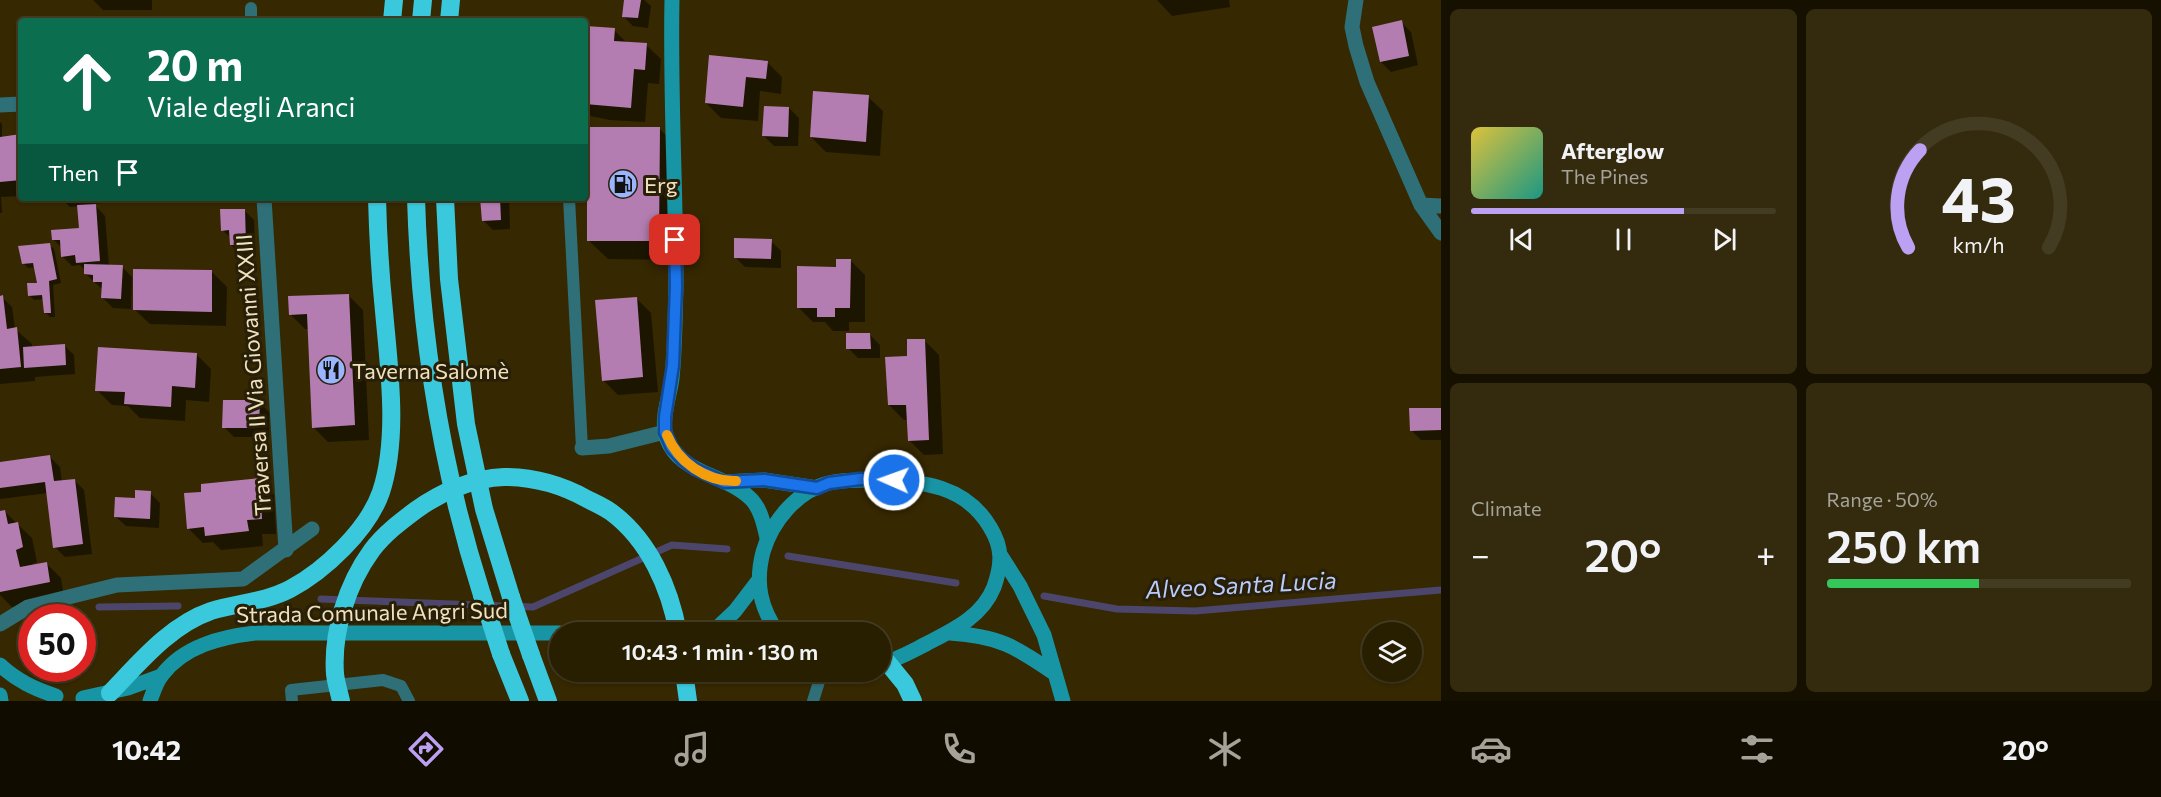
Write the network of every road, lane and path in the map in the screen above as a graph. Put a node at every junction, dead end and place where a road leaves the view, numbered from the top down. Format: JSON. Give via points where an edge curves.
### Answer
{"nodes":[{"id":1,"x":394,"y":0,"type":"edge"},
{"id":2,"x":423,"y":0,"type":"edge"},
{"id":3,"x":451,"y":0,"type":"edge"},
{"id":4,"x":672,"y":0,"type":"edge"},
{"id":5,"x":1356,"y":0,"type":"edge"},
{"id":6,"x":251,"y":8,"type":"dead end"},
{"id":7,"x":251,"y":18,"type":"edge"},
{"id":8,"x":392,"y":18,"type":"edge"},
{"id":9,"x":421,"y":18,"type":"edge"},
{"id":10,"x":449,"y":18,"type":"edge"},
{"id":11,"x":18,"y":104,"type":"edge"},
{"id":12,"x":0,"y":105,"type":"edge"},
{"id":13,"x":264,"y":201,"type":"edge"},
{"id":14,"x":377,"y":201,"type":"edge"},
{"id":15,"x":416,"y":201,"type":"edge"},
{"id":16,"x":445,"y":201,"type":"edge"},
{"id":17,"x":569,"y":201,"type":"edge"},
{"id":18,"x":1421,"y":205,"type":"junction"},
{"id":19,"x":1441,"y":206,"type":"edge"},
{"id":20,"x":1441,"y":233,"type":"edge"},
{"id":21,"x":665,"y":432,"type":"junction"},
{"id":22,"x":582,"y":448,"type":"joint"},
{"id":23,"x":724,"y":482,"type":"junction"},
{"id":24,"x":817,"y":488,"type":"junction"},
{"id":25,"x":312,"y":529,"type":"dead end"},
{"id":26,"x":767,"y":538,"type":"junction"},
{"id":27,"x":286,"y":550,"type":"junction"},
{"id":28,"x":1001,"y":556,"type":"junction"},
{"id":29,"x":758,"y":581,"type":"junction"},
{"id":30,"x":675,"y":622,"type":"edge"},
{"id":31,"x":723,"y":622,"type":"edge"},
{"id":32,"x":770,"y":622,"type":"edge"},
{"id":33,"x":0,"y":624,"type":"edge"},
{"id":34,"x":549,"y":633,"type":"edge"},
{"id":35,"x":950,"y":633,"type":"junction"},
{"id":36,"x":891,"y":660,"type":"edge"},
{"id":37,"x":0,"y":665,"type":"edge"},
{"id":38,"x":891,"y":670,"type":"edge"},
{"id":39,"x":1054,"y":673,"type":"junction"},
{"id":40,"x":161,"y":675,"type":"junction"},
{"id":41,"x":685,"y":682,"type":"edge"},
{"id":42,"x":819,"y":682,"type":"edge"},
{"id":43,"x":110,"y":693,"type":"junction"},
{"id":44,"x":0,"y":695,"type":"edge"},
{"id":45,"x":56,"y":696,"type":"junction"},
{"id":46,"x":86,"y":699,"type":"edge"},
{"id":47,"x":1,"y":701,"type":"edge"},
{"id":48,"x":39,"y":701,"type":"edge"},
{"id":49,"x":150,"y":701,"type":"edge"},
{"id":50,"x":292,"y":701,"type":"edge"},
{"id":51,"x":341,"y":701,"type":"edge"},
{"id":52,"x":409,"y":701,"type":"edge"},
{"id":53,"x":519,"y":701,"type":"edge"},
{"id":54,"x":548,"y":701,"type":"edge"},
{"id":55,"x":688,"y":701,"type":"edge"},
{"id":56,"x":813,"y":701,"type":"edge"},
{"id":57,"x":913,"y":701,"type":"edge"},
{"id":58,"x":1064,"y":701,"type":"edge"}],
"edges":[{"from":1,"to":8,"type":"highway"},
{"from":2,"to":9,"type":"highway"},
{"from":3,"to":10,"type":"highway"},
{"from":4,"to":21,"type":"main road","via":[[676,286]]},
{"from":5,"to":18,"type":"street","via":[[1352,27],[1367,82]]},
{"from":6,"to":7,"type":"lane"},
{"from":11,"to":12,"type":"street"},
{"from":13,"to":27,"type":"street","name":"Traversa II Via Giovanni XXIII"},
{"from":14,"to":43,"type":"highway","via":[[390,420],[389,459],[381,493],[369,518],[315,574],[288,591],[210,611],[173,632]]},
{"from":15,"to":53,"type":"highway","bridge":true,"via":[[428,350],[457,513]]},
{"from":16,"to":54,"type":"highway","bridge":true,"via":[[449,279],[466,424],[484,509]]},
{"from":17,"to":22,"type":"lane"},
{"from":18,"to":19,"type":"street"},
{"from":18,"to":20,"type":"street"},
{"from":21,"to":22,"type":"street","via":[[609,446]]},
{"from":21,"to":23,"type":"main road","via":[[682,459]]},
{"from":23,"to":24,"type":"main road","via":[[764,480]]},
{"from":23,"to":26,"type":"main road","via":[[752,500]]},
{"from":24,"to":26,"type":"main road","via":[[788,509]]},
{"from":24,"to":28,"type":"main road","via":[[860,479],[925,483],[946,489],[965,498],[982,514],[995,535]]},
{"from":25,"to":27,"type":"street"},
{"from":26,"to":29,"type":"main road"},
{"from":27,"to":33,"type":"street","via":[[243,579],[117,585],[28,607]]},
{"from":28,"to":35,"type":"main road","via":[[991,595]]},
{"from":28,"to":39,"type":"main road","via":[[1044,635]]},
{"from":29,"to":31,"type":"main road"},
{"from":29,"to":32,"type":"main road"},
{"from":30,"to":51,"type":"highway","bridge":true,"via":[[655,563],[636,535],[611,512],[575,492],[538,480],[503,477],[466,484],[432,498],[398,523],[373,549],[356,575],[342,610],[335,646],[335,676]]},
{"from":34,"to":40,"type":"main road","name":"Strada Comunale Angri Sud","via":[[226,636],[200,645]]},
{"from":35,"to":36,"type":"main road"},
{"from":35,"to":39,"type":"main road","via":[[991,637],[1028,654]]},
{"from":37,"to":45,"type":"main road","via":[[34,689]]},
{"from":38,"to":57,"type":"highway","via":[[905,684]]},
{"from":39,"to":58,"type":"main road"},
{"from":40,"to":43,"type":"main road"},
{"from":40,"to":49,"type":"main road"},
{"from":41,"to":55,"type":"highway"},
{"from":42,"to":56,"type":"lane"},
{"from":43,"to":46,"type":"main road"},
{"from":44,"to":47,"type":"main road"},
{"from":45,"to":46,"type":"main road"},
{"from":45,"to":48,"type":"main road"},
{"from":50,"to":52,"type":"lane","via":[[291,690],[383,680],[401,686]]}]}
